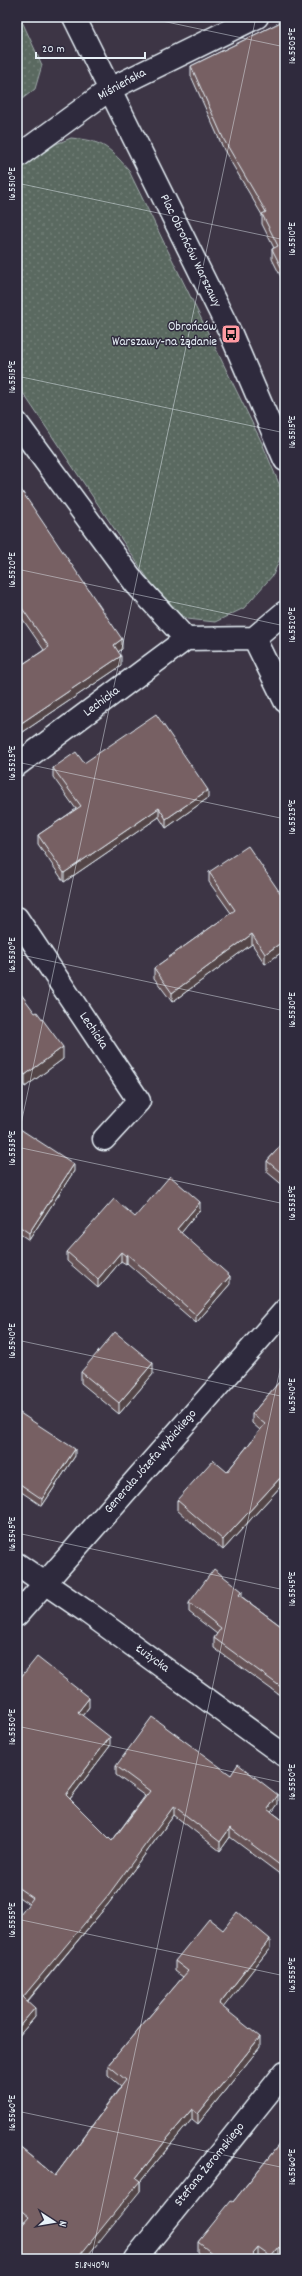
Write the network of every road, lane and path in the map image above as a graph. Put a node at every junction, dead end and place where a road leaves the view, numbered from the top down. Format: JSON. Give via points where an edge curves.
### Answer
{"nodes":[{"id":1,"x":74,"y":17,"type":"edge"},
{"id":2,"x":257,"y":17,"type":"edge"},
{"id":3,"x":110,"y":89,"type":"junction"},
{"id":4,"x":17,"y":157,"type":"edge"},
{"id":5,"x":17,"y":423,"type":"edge"},
{"id":6,"x":285,"y":460,"type":"edge"},
{"id":7,"x":285,"y":612,"type":"edge"},
{"id":8,"x":254,"y":638,"type":"junction"},
{"id":9,"x":186,"y":639,"type":"junction"},
{"id":10,"x":285,"y":701,"type":"edge"},
{"id":11,"x":17,"y":766,"type":"edge"},
{"id":12,"x":17,"y":918,"type":"edge"},
{"id":13,"x":104,"y":1140,"type":"dead end"},
{"id":14,"x":285,"y":1310,"type":"edge"},
{"id":15,"x":17,"y":1564,"type":"edge"},
{"id":16,"x":45,"y":1582,"type":"junction"},
{"id":17,"x":17,"y":1615,"type":"edge"},
{"id":18,"x":285,"y":1756,"type":"edge"},
{"id":19,"x":285,"y":2072,"type":"edge"},
{"id":20,"x":135,"y":2259,"type":"edge"}],
"edges":[{"from":1,"to":3,"type":"street","name":"Plac Obrońców Warszawy"},
{"from":2,"to":3,"type":"street","name":"Miśnieńska"},
{"from":3,"to":4,"type":"street","name":"Miśnieńska"},
{"from":3,"to":6,"type":"street","name":"Plac Obrońców Warszawy","via":[[237,349]]},
{"from":5,"to":9,"type":"street","via":[[135,584]]},
{"from":7,"to":8,"type":"street"},
{"from":8,"to":9,"type":"street"},
{"from":8,"to":10,"type":"street"},
{"from":9,"to":11,"type":"street","name":"Lechicka"},
{"from":12,"to":13,"type":"street","name":"Lechicka","via":[[139,1101]]},
{"from":14,"to":16,"type":"street","name":"Generała Józefa Wybickiego"},
{"from":15,"to":16,"type":"street","name":"Łużycka"},
{"from":16,"to":17,"type":"street","name":"Generała Józefa Wybickiego"},
{"from":16,"to":18,"type":"street","name":"Łużycka"},
{"from":19,"to":20,"type":"street","name":"Stefana Żeromskiego"}]}
